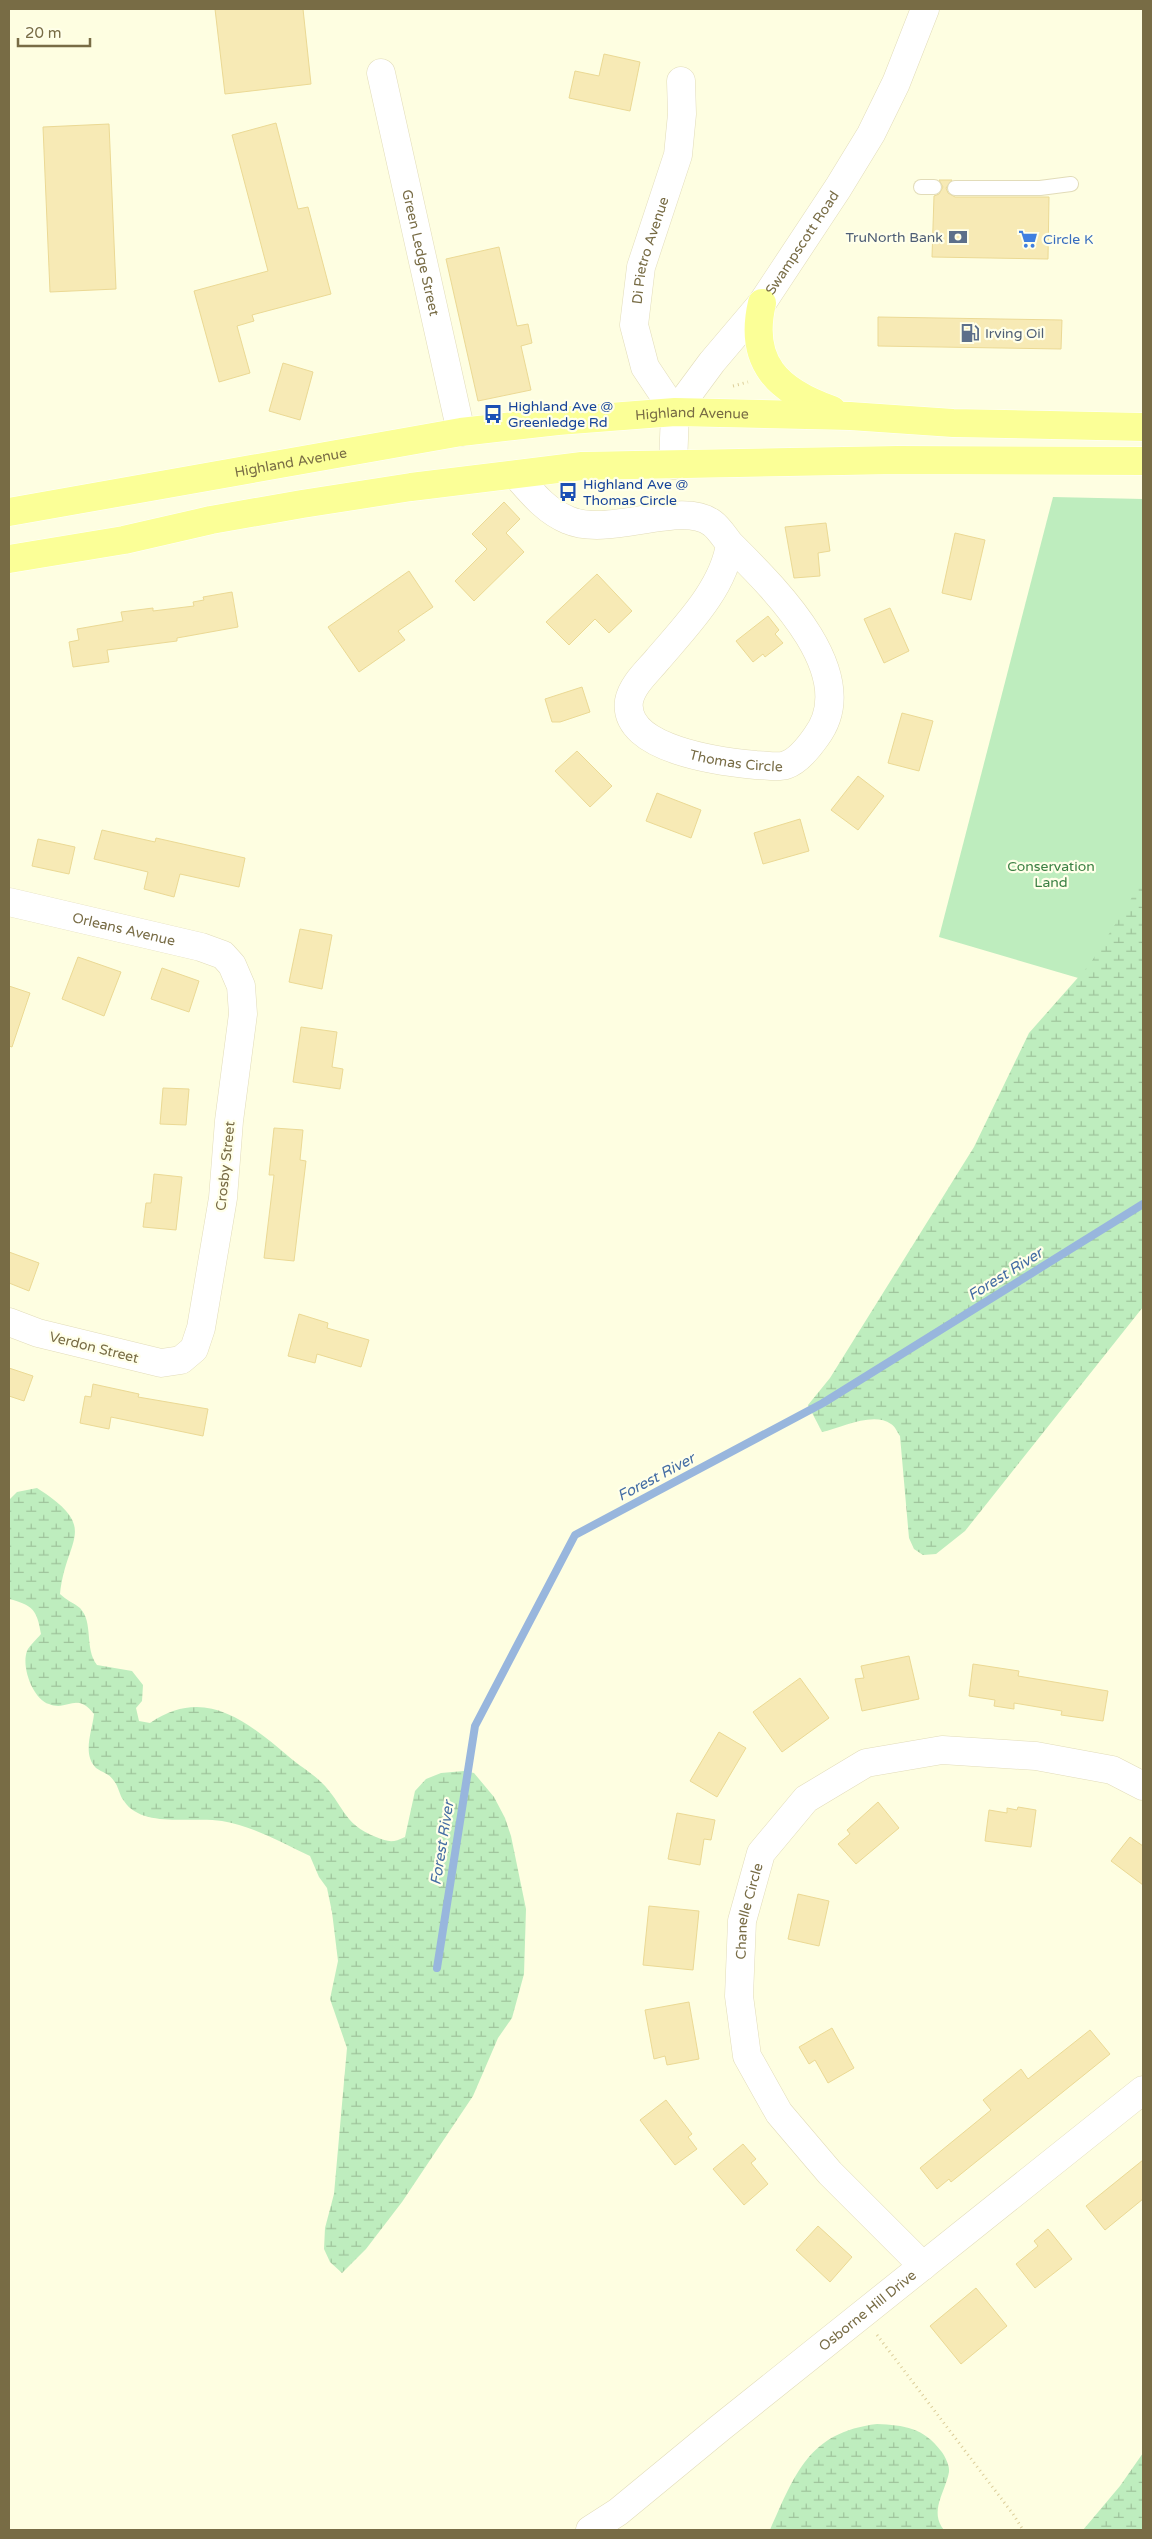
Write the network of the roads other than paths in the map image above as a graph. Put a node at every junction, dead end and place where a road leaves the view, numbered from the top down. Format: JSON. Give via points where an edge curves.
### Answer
{"nodes":[{"id":1,"x":925,"y":9,"type":"edge"},
{"id":2,"x":381,"y":73,"type":"dead end"},
{"id":3,"x":681,"y":81,"type":"dead end"},
{"id":4,"x":1071,"y":184,"type":"dead end"},
{"id":5,"x":955,"y":188,"type":"dead end"},
{"id":6,"x":762,"y":303,"type":"junction"},
{"id":7,"x":675,"y":412,"type":"junction"},
{"id":8,"x":850,"y":416,"type":"junction"},
{"id":9,"x":1143,"y":427,"type":"edge"},
{"id":10,"x":461,"y":432,"type":"junction"},
{"id":11,"x":1143,"y":461,"type":"edge"},
{"id":12,"x":673,"y":465,"type":"junction"},
{"id":13,"x":516,"y":475,"type":"junction"},
{"id":14,"x":9,"y":512,"type":"edge"},
{"id":15,"x":730,"y":544,"type":"junction"},
{"id":16,"x":9,"y":559,"type":"edge"},
{"id":17,"x":9,"y":902,"type":"edge"},
{"id":18,"x":232,"y":966,"type":"joint"},
{"id":19,"x":9,"y":1322,"type":"edge"},
{"id":20,"x":181,"y":1360,"type":"joint"},
{"id":21,"x":1143,"y":1786,"type":"edge"},
{"id":22,"x":1143,"y":2090,"type":"edge"},
{"id":23,"x":923,"y":2266,"type":"junction"},
{"id":24,"x":590,"y":2530,"type":"edge"}],
"edges":[{"from":1,"to":6,"type":"street","name":"Swampscott Road","via":[[896,83],[871,134]]},
{"from":2,"to":10,"type":"street","name":"Green Ledge Street"},
{"from":3,"to":7,"type":"street","name":"Di Pietro Avenue","via":[[678,155],[641,267],[634,325],[645,367]]},
{"from":4,"to":5,"type":"lane","via":[[1040,188]]},
{"from":6,"to":7,"type":"street","name":"Swampscott Road"},
{"from":6,"to":8,"type":"main road","via":[[758,323],[762,359],[780,382],[807,401]]},
{"from":7,"to":8,"type":"main road","name":"Highland Avenue"},
{"from":7,"to":10,"type":"main road","name":"Highland Avenue"},
{"from":7,"to":12,"type":"street"},
{"from":8,"to":9,"type":"main road","name":"Highland Avenue"},
{"from":10,"to":14,"type":"main road","name":"Highland Avenue"},
{"from":11,"to":12,"type":"main road","via":[[907,460]]},
{"from":12,"to":13,"type":"main road","via":[[582,466]]},
{"from":13,"to":15,"type":"street","name":"Thomas Circle","via":[[553,512],[570,521],[621,525],[660,517],[692,516],[712,523]]},
{"from":13,"to":16,"type":"main road","via":[[302,504],[124,540]]},
{"from":15,"to":15,"type":"street","name":"Thomas Circle","via":[[780,597],[811,640],[830,687],[830,707],[823,729],[801,755],[786,765],[742,764],[683,752],[645,735],[633,721],[629,701],[636,685],[720,578]]},
{"from":17,"to":18,"type":"street","name":"Orleans Avenue","via":[[201,947],[223,955]]},
{"from":18,"to":20,"type":"street","name":"Crosby Street","via":[[241,986],[243,1014],[223,1198],[201,1328],[194,1350]]},
{"from":19,"to":20,"type":"street","name":"Verdon Street","via":[[38,1333],[139,1359],[161,1363]]},
{"from":21,"to":23,"type":"street","name":"Chanelle Circle","via":[[1112,1770],[1036,1756],[942,1750],[866,1763],[806,1798],[761,1853],[742,1921],[739,1996],[747,2056],[779,2113],[830,2173]]},
{"from":22,"to":23,"type":"street","name":"Osborne Hill Drive"},
{"from":23,"to":24,"type":"street","name":"Osborne Hill Drive","via":[[618,2512]]}]}
